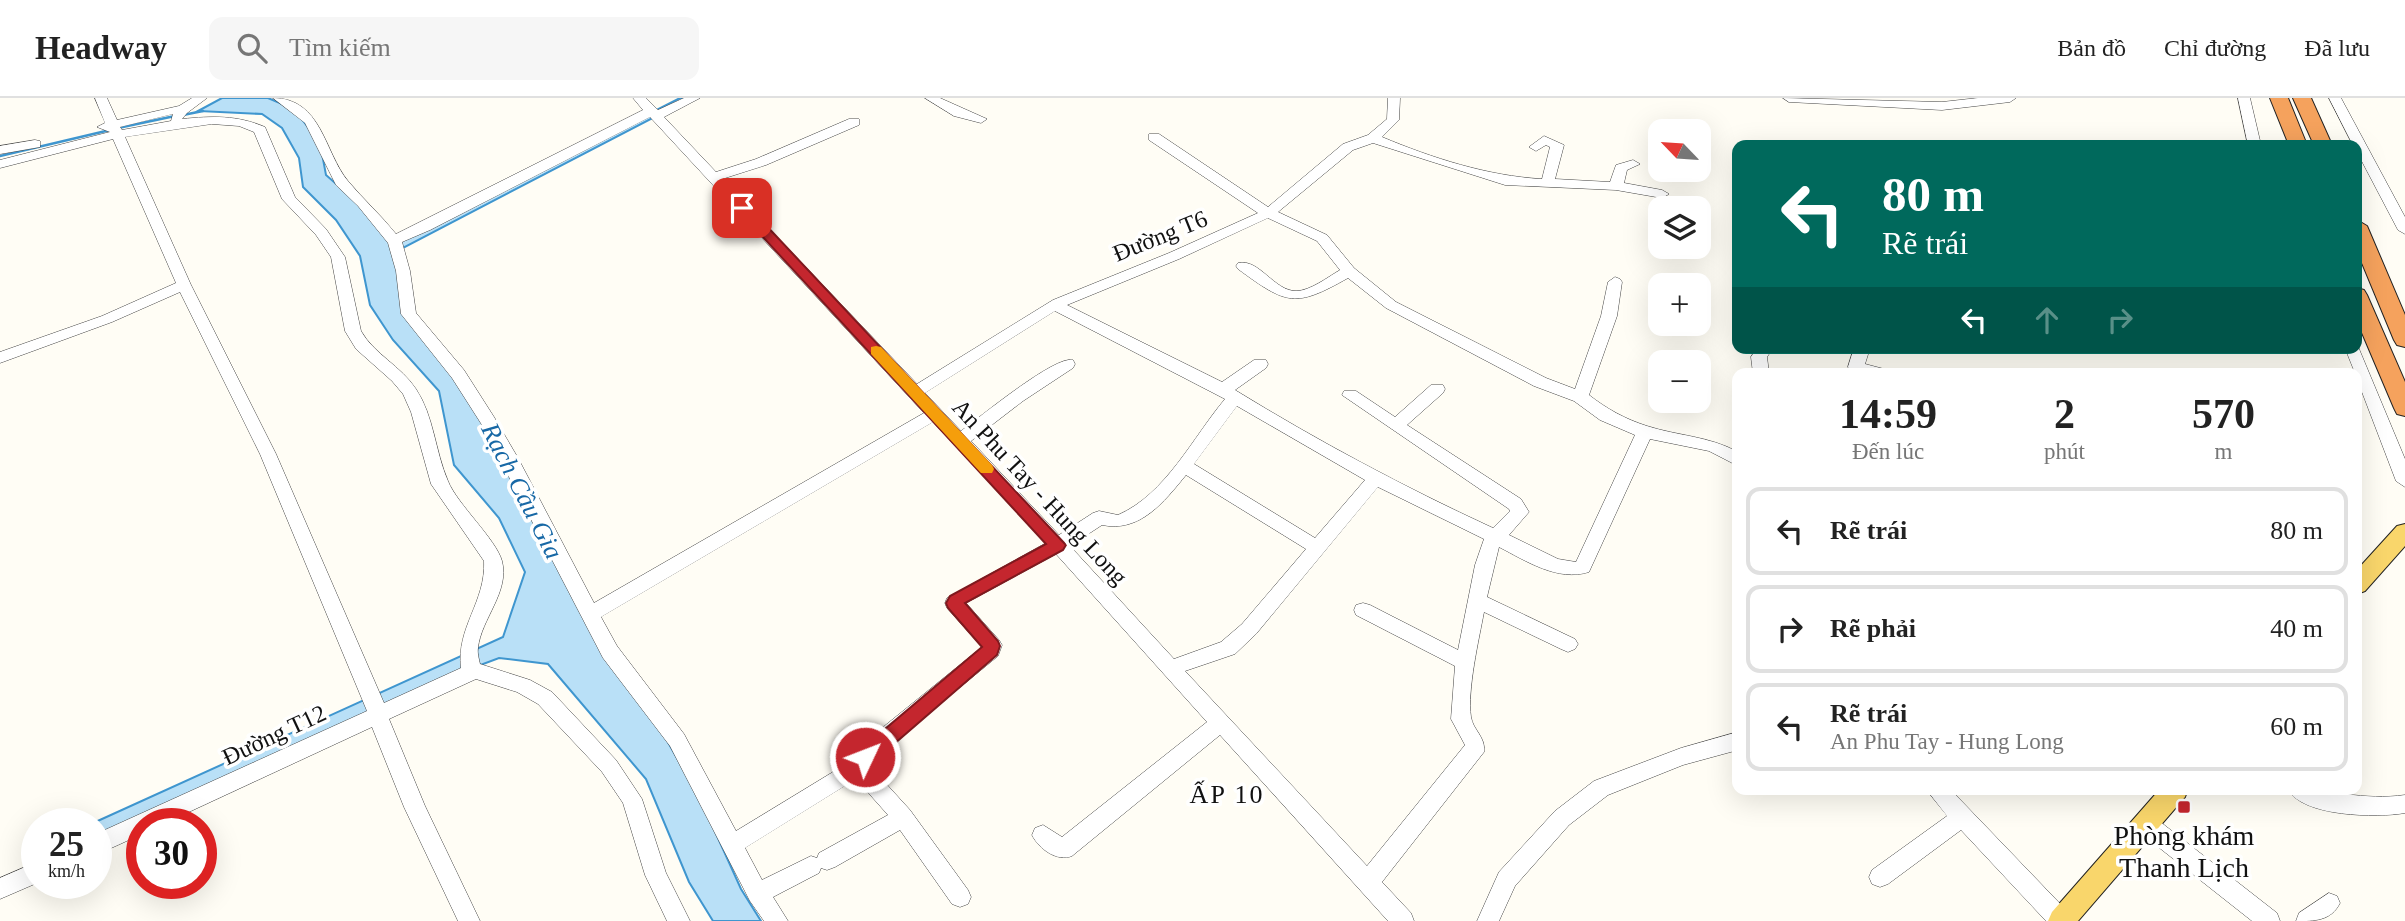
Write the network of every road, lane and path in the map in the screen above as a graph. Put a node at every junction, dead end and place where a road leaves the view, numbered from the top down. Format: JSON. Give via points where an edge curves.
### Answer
{"nodes":[{"id":1,"x":101,"y":98,"type":"edge"},
{"id":2,"x":201,"y":98,"type":"edge"},
{"id":3,"x":279,"y":98,"type":"edge"},
{"id":4,"x":639,"y":98,"type":"edge"},
{"id":5,"x":694,"y":98,"type":"edge"},
{"id":6,"x":931,"y":98,"type":"edge"},
{"id":7,"x":1394,"y":98,"type":"edge"},
{"id":8,"x":1789,"y":98,"type":"edge"},
{"id":9,"x":2010,"y":98,"type":"edge"},
{"id":10,"x":2244,"y":98,"type":"edge"},
{"id":11,"x":2279,"y":98,"type":"edge"},
{"id":12,"x":2302,"y":98,"type":"edge"},
{"id":13,"x":2335,"y":98,"type":"edge"},
{"id":14,"x":1937,"y":102,"type":"edge"},
{"id":15,"x":653,"y":113,"type":"junction"},
{"id":16,"x":178,"y":117,"type":"junction"},
{"id":17,"x":981,"y":119,"type":"dead end"},
{"id":18,"x":854,"y":122,"type":"dead end"},
{"id":19,"x":115,"y":130,"type":"junction"},
{"id":20,"x":1154,"y":137,"type":"dead end"},
{"id":21,"x":1373,"y":138,"type":"junction"},
{"id":22,"x":2254,"y":140,"type":"edge"},
{"id":23,"x":2296,"y":140,"type":"edge"},
{"id":24,"x":2321,"y":140,"type":"edge"},
{"id":25,"x":2357,"y":140,"type":"edge"},
{"id":26,"x":1536,"y":147,"type":"dead end"},
{"id":27,"x":2362,"y":149,"type":"edge"},
{"id":28,"x":0,"y":150,"type":"edge"},
{"id":29,"x":0,"y":164,"type":"edge"},
{"id":30,"x":1633,"y":164,"type":"dead end"},
{"id":31,"x":713,"y":177,"type":"junction"},
{"id":32,"x":1548,"y":182,"type":"junction"},
{"id":33,"x":1616,"y":186,"type":"junction"},
{"id":34,"x":1661,"y":194,"type":"dead end"},
{"id":35,"x":1268,"y":213,"type":"junction"},
{"id":36,"x":2405,"y":230,"type":"edge"},
{"id":37,"x":2362,"y":239,"type":"edge"},
{"id":38,"x":395,"y":245,"type":"junction"},
{"id":39,"x":1243,"y":266,"type":"dead end"},
{"id":40,"x":1349,"y":271,"type":"junction"},
{"id":41,"x":1615,"y":282,"type":"dead end"},
{"id":42,"x":184,"y":285,"type":"junction"},
{"id":43,"x":1055,"y":305,"type":"junction"},
{"id":44,"x":2362,"y":307,"type":"edge"},
{"id":45,"x":2405,"y":340,"type":"edge"},
{"id":46,"x":0,"y":358,"type":"edge"},
{"id":47,"x":1067,"y":364,"type":"dead end"},
{"id":48,"x":1260,"y":364,"type":"dead end"},
{"id":49,"x":2362,"y":371,"type":"edge"},
{"id":50,"x":1437,"y":389,"type":"dead end"},
{"id":51,"x":915,"y":393,"type":"junction"},
{"id":52,"x":1229,"y":393,"type":"junction"},
{"id":53,"x":1350,"y":395,"type":"dead end"},
{"id":54,"x":1580,"y":397,"type":"junction"},
{"id":55,"x":2405,"y":408,"type":"edge"},
{"id":56,"x":935,"y":414,"type":"junction"},
{"id":57,"x":1396,"y":425,"type":"junction"},
{"id":58,"x":1645,"y":432,"type":"junction"},
{"id":59,"x":960,"y":441,"type":"junction"},
{"id":60,"x":1732,"y":457,"type":"edge"},
{"id":61,"x":1185,"y":467,"type":"junction"},
{"id":62,"x":1377,"y":477,"type":"junction"},
{"id":63,"x":2405,"y":481,"type":"edge"},
{"id":64,"x":2405,"y":531,"type":"edge"},
{"id":65,"x":1493,"y":536,"type":"junction"},
{"id":66,"x":1058,"y":545,"type":"junction"},
{"id":67,"x":1318,"y":548,"type":"junction"},
{"id":68,"x":2362,"y":579,"type":"edge"},
{"id":69,"x":1477,"y":600,"type":"junction"},
{"id":70,"x":1363,"y":610,"type":"dead end"},
{"id":71,"x":590,"y":614,"type":"junction"},
{"id":72,"x":1568,"y":644,"type":"dead end"},
{"id":73,"x":1465,"y":662,"type":"junction"},
{"id":74,"x":1170,"y":668,"type":"junction"},
{"id":75,"x":472,"y":670,"type":"junction"},
{"id":76,"x":375,"y":706,"type":"junction"},
{"id":77,"x":1219,"y":724,"type":"junction"},
{"id":78,"x":1732,"y":743,"type":"edge"},
{"id":79,"x":858,"y":767,"type":"junction"},
{"id":80,"x":1941,"y":795,"type":"edge"},
{"id":81,"x":2171,"y":795,"type":"edge"},
{"id":82,"x":2309,"y":795,"type":"edge"},
{"id":83,"x":2405,"y":804,"type":"edge"},
{"id":84,"x":903,"y":817,"type":"junction"},
{"id":85,"x":1961,"y":818,"type":"junction"},
{"id":86,"x":2146,"y":824,"type":"junction"},
{"id":87,"x":1043,"y":835,"type":"dead end"},
{"id":88,"x":112,"y":837,"type":"edge"},
{"id":89,"x":732,"y":845,"type":"junction"},
{"id":90,"x":1880,"y":877,"type":"dead end"},
{"id":91,"x":21,"y":879,"type":"edge"},
{"id":92,"x":1368,"y":882,"type":"junction"},
{"id":93,"x":0,"y":889,"type":"edge"},
{"id":94,"x":758,"y":894,"type":"junction"},
{"id":95,"x":960,"y":897,"type":"dead end"},
{"id":96,"x":2329,"y":903,"type":"dead end"},
{"id":97,"x":469,"y":921,"type":"edge"},
{"id":98,"x":679,"y":921,"type":"edge"},
{"id":99,"x":777,"y":921,"type":"edge"},
{"id":100,"x":1403,"y":921,"type":"edge"},
{"id":101,"x":1488,"y":921,"type":"edge"},
{"id":102,"x":2061,"y":921,"type":"edge"},
{"id":103,"x":2269,"y":921,"type":"edge"},
{"id":104,"x":2307,"y":921,"type":"edge"}],
"edges":[{"from":1,"to":19,"type":"street"},
{"from":2,"to":16,"type":"street"},
{"from":3,"to":38,"type":"street","via":[[310,121],[341,183],[363,202]]},
{"from":4,"to":15,"type":"street","name":"An Phu Tay - Hung Long"},
{"from":5,"to":15,"type":"street"},
{"from":6,"to":17,"type":"street"},
{"from":7,"to":21,"type":"street","name":"Đường T6","via":[[1393,120]]},
{"from":8,"to":14,"type":"street"},
{"from":9,"to":14,"type":"street"},
{"from":10,"to":22,"type":"street"},
{"from":11,"to":23,"type":"highway"},
{"from":12,"to":24,"type":"highway"},
{"from":13,"to":25,"type":"street"},
{"from":15,"to":31,"type":"street","name":"An Phu Tay - Hung Long"},
{"from":15,"to":38,"type":"street"},
{"from":16,"to":19,"type":"street"},
{"from":16,"to":75,"type":"street","via":[[242,121],[260,130],[289,199],[338,257],[352,331],[410,392],[440,484],[494,560],[492,583],[468,648]]},
{"from":18,"to":31,"type":"street"},
{"from":19,"to":28,"type":"street"},
{"from":19,"to":29,"type":"street"},
{"from":19,"to":42,"type":"street"},
{"from":20,"to":35,"type":"street"},
{"from":21,"to":32,"type":"street","via":[[1496,178]]},
{"from":21,"to":35,"type":"street","name":"Đường T6","via":[[1348,147]]},
{"from":26,"to":32,"type":"street","via":[[1544,140],[1557,145]]},
{"from":27,"to":36,"type":"street"},
{"from":30,"to":33,"type":"street","via":[[1621,169]]},
{"from":31,"to":51,"type":"street","name":"An Phu Tay - Hung Long"},
{"from":32,"to":33,"type":"street"},
{"from":33,"to":34,"type":"street"},
{"from":35,"to":40,"type":"street","via":[[1322,238]]},
{"from":35,"to":43,"type":"street","name":"Đường T6"},
{"from":37,"to":45,"type":"highway"},
{"from":38,"to":71,"type":"street","via":[[409,314],[458,374],[510,458]]},
{"from":39,"to":40,"type":"street","via":[[1281,293],[1297,297]]},
{"from":40,"to":54,"type":"street","via":[[1391,305],[1540,382]]},
{"from":41,"to":54,"type":"street","via":[[1609,316]]},
{"from":42,"to":46,"type":"street"},
{"from":42,"to":76,"type":"street","via":[[268,454]]},
{"from":43,"to":51,"type":"street","name":"Đường T6"},
{"from":43,"to":52,"type":"street"},
{"from":44,"to":55,"type":"highway"},
{"from":47,"to":59,"type":"street"},
{"from":48,"to":52,"type":"street"},
{"from":49,"to":63,"type":"street"},
{"from":50,"to":57,"type":"street"},
{"from":51,"to":56,"type":"street","name":"An Phu Tay - Hung Long"},
{"from":52,"to":61,"type":"street"},
{"from":52,"to":62,"type":"street"},
{"from":53,"to":57,"type":"street"},
{"from":54,"to":58,"type":"street","via":[[1606,415]]},
{"from":56,"to":59,"type":"street","name":"An Phu Tay - Hung Long"},
{"from":56,"to":71,"type":"street"},
{"from":57,"to":65,"type":"street","via":[[1516,504],[1520,512],[1516,519]]},
{"from":58,"to":60,"type":"street","via":[[1713,446]]},
{"from":58,"to":65,"type":"street","via":[[1579,570],[1558,566]]},
{"from":59,"to":66,"type":"street","name":"An Phu Tay - Hung Long"},
{"from":61,"to":66,"type":"street","via":[[1160,494],[1125,520],[1099,518]]},
{"from":61,"to":67,"type":"street"},
{"from":62,"to":65,"type":"street"},
{"from":62,"to":67,"type":"street"},
{"from":64,"to":68,"type":"main road"},
{"from":65,"to":69,"type":"street"},
{"from":66,"to":74,"type":"street","name":"An Phu Tay - Hung Long"},
{"from":66,"to":79,"type":"street","via":[[956,600],[991,650],[873,747]]},
{"from":67,"to":74,"type":"street","via":[[1228,648]]},
{"from":69,"to":72,"type":"street"},
{"from":69,"to":73,"type":"street"},
{"from":70,"to":73,"type":"street"},
{"from":71,"to":89,"type":"street","via":[[610,652],[677,740]]},
{"from":73,"to":92,"type":"street","via":[[1461,719],[1475,744],[1474,752]]},
{"from":74,"to":77,"type":"street","name":"An Phu Tay - Hung Long"},
{"from":75,"to":76,"type":"street","name":"Đường T12"},
{"from":75,"to":98,"type":"street","via":[[545,698],[609,766],[632,799],[656,875]]},
{"from":76,"to":88,"type":"street","name":"Đường T12"},
{"from":76,"to":97,"type":"street","via":[[415,807]]},
{"from":77,"to":87,"type":"street","via":[[1064,849]]},
{"from":77,"to":92,"type":"street","name":"An Phu Tay - Hung Long"},
{"from":78,"to":101,"type":"street","via":[[1601,788],[1562,818],[1507,878]]},
{"from":79,"to":84,"type":"street"},
{"from":79,"to":89,"type":"street"},
{"from":80,"to":85,"type":"street"},
{"from":81,"to":86,"type":"main road"},
{"from":82,"to":83,"type":"street","via":[[2341,803]]},
{"from":84,"to":94,"type":"street"},
{"from":84,"to":95,"type":"street"},
{"from":85,"to":90,"type":"street"},
{"from":85,"to":102,"type":"street"},
{"from":86,"to":102,"type":"main road"},
{"from":86,"to":103,"type":"street"},
{"from":89,"to":94,"type":"street"},
{"from":91,"to":93,"type":"street"},
{"from":92,"to":100,"type":"street","name":"An Phu Tay - Hung Long"},
{"from":94,"to":99,"type":"street"},
{"from":96,"to":104,"type":"street"}]}
